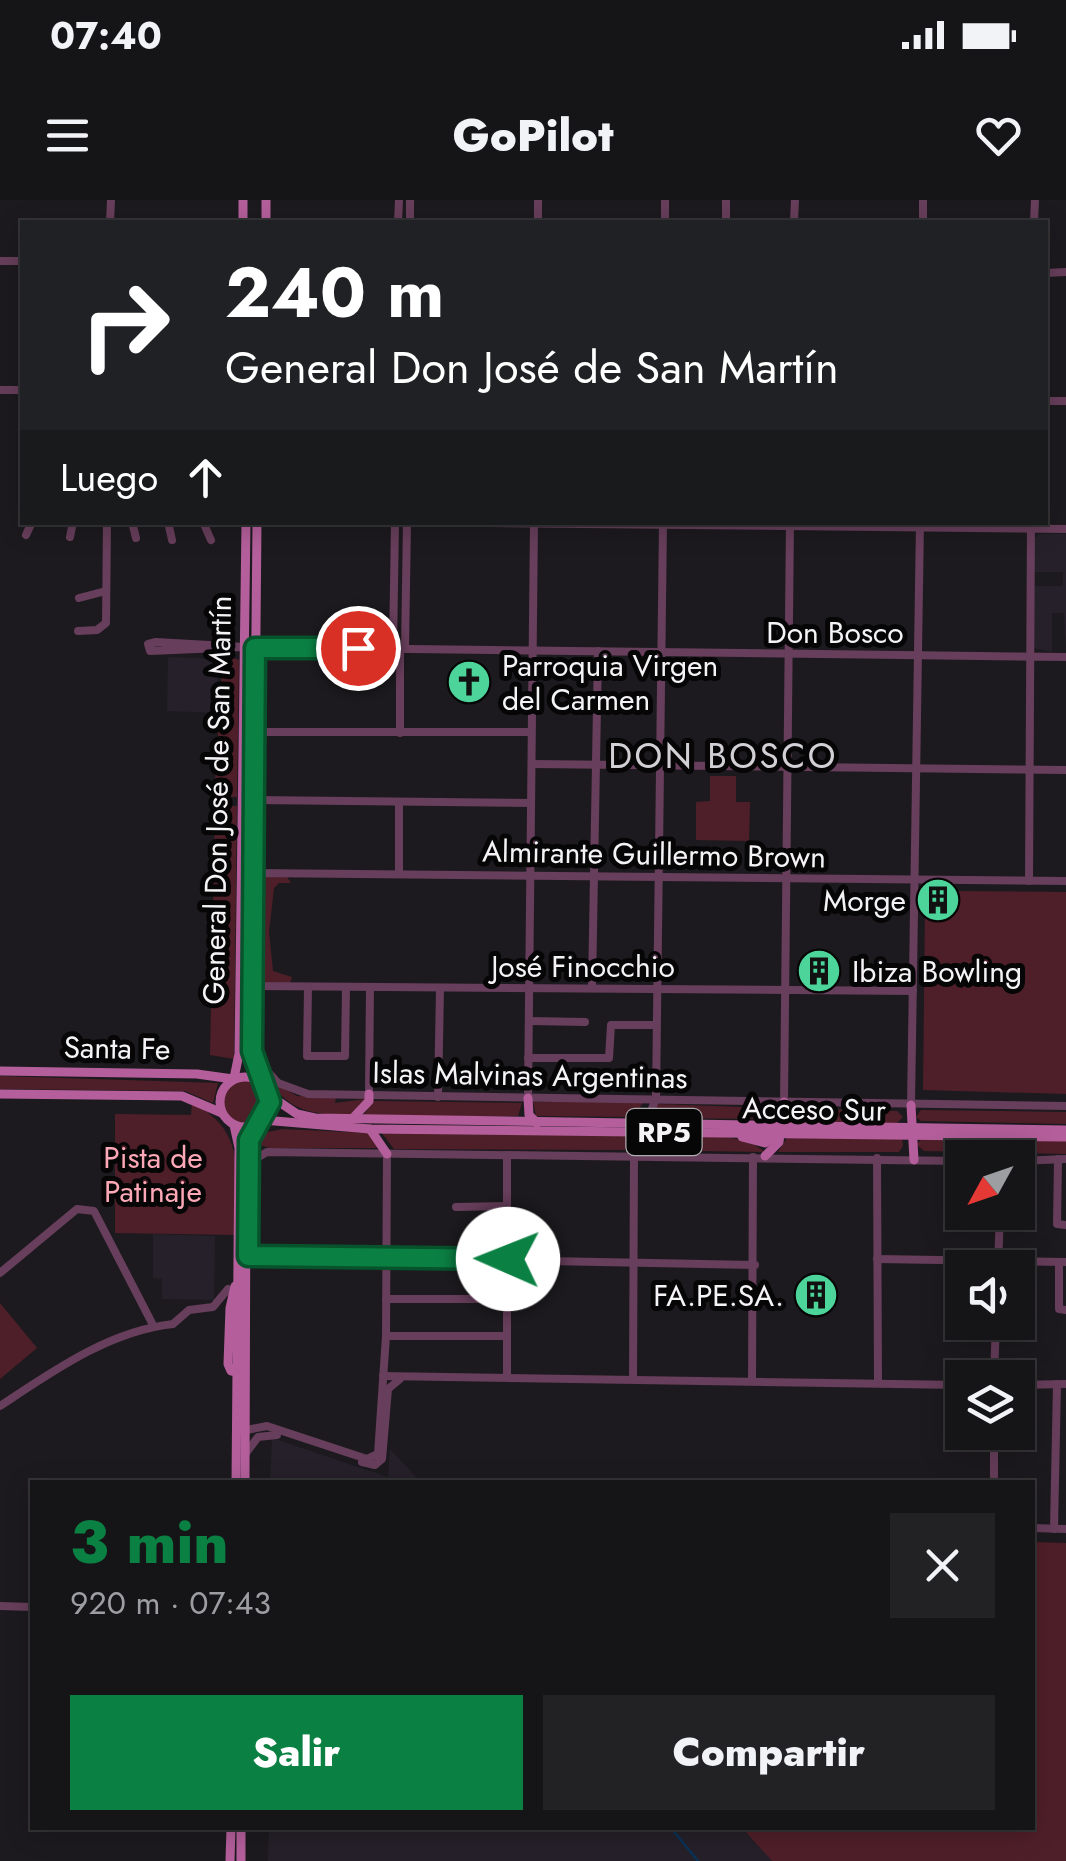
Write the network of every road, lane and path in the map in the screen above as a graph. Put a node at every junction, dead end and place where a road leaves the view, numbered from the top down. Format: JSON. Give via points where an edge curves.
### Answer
{"nodes":[{"id":1,"x":31,"y":525,"type":"edge"},
{"id":2,"x":72,"y":525,"type":"edge"},
{"id":3,"x":107,"y":525,"type":"edge"},
{"id":4,"x":133,"y":525,"type":"edge"},
{"id":5,"x":169,"y":525,"type":"edge"},
{"id":6,"x":204,"y":525,"type":"edge"},
{"id":7,"x":246,"y":525,"type":"edge"},
{"id":8,"x":257,"y":525,"type":"edge"},
{"id":9,"x":397,"y":525,"type":"edge"},
{"id":10,"x":406,"y":525,"type":"edge"},
{"id":11,"x":534,"y":525,"type":"edge"},
{"id":12,"x":663,"y":525,"type":"edge"},
{"id":13,"x":790,"y":525,"type":"edge"},
{"id":14,"x":920,"y":525,"type":"edge"},
{"id":15,"x":1030,"y":526,"type":"edge"},
{"id":16,"x":1066,"y":529,"type":"edge"},
{"id":17,"x":26,"y":535,"type":"dead end"},
{"id":18,"x":70,"y":537,"type":"dead end"},
{"id":19,"x":136,"y":538,"type":"dead end"},
{"id":20,"x":172,"y":540,"type":"dead end"},
{"id":21,"x":210,"y":540,"type":"dead end"},
{"id":22,"x":106,"y":591,"type":"junction"},
{"id":23,"x":80,"y":598,"type":"dead end"},
{"id":24,"x":78,"y":630,"type":"dead end"},
{"id":25,"x":250,"y":647,"type":"junction"},
{"id":26,"x":399,"y":649,"type":"junction"},
{"id":27,"x":533,"y":650,"type":"junction"},
{"id":28,"x":598,"y":651,"type":"junction"},
{"id":29,"x":661,"y":652,"type":"junction"},
{"id":30,"x":790,"y":654,"type":"junction"},
{"id":31,"x":919,"y":655,"type":"junction"},
{"id":32,"x":1030,"y":656,"type":"junction"},
{"id":33,"x":1066,"y":656,"type":"edge"},
{"id":34,"x":255,"y":732,"type":"junction"},
{"id":35,"x":532,"y":732,"type":"junction"},
{"id":36,"x":400,"y":734,"type":"junction"},
{"id":37,"x":532,"y":764,"type":"junction"},
{"id":38,"x":597,"y":764,"type":"junction"},
{"id":39,"x":660,"y":765,"type":"junction"},
{"id":40,"x":787,"y":765,"type":"junction"},
{"id":41,"x":918,"y":768,"type":"junction"},
{"id":42,"x":1027,"y":769,"type":"junction"},
{"id":43,"x":1066,"y":770,"type":"edge"},
{"id":44,"x":255,"y":800,"type":"junction"},
{"id":45,"x":531,"y":803,"type":"junction"},
{"id":46,"x":399,"y":805,"type":"junction"},
{"id":47,"x":242,"y":873,"type":"junction"},
{"id":48,"x":254,"y":873,"type":"junction"},
{"id":49,"x":398,"y":873,"type":"junction"},
{"id":50,"x":530,"y":874,"type":"junction"},
{"id":51,"x":596,"y":876,"type":"junction"},
{"id":52,"x":658,"y":877,"type":"junction"},
{"id":53,"x":788,"y":878,"type":"junction"},
{"id":54,"x":917,"y":880,"type":"junction"},
{"id":55,"x":1028,"y":881,"type":"junction"},
{"id":56,"x":1066,"y":881,"type":"edge"},
{"id":57,"x":252,"y":986,"type":"junction"},
{"id":58,"x":308,"y":986,"type":"junction"},
{"id":59,"x":346,"y":987,"type":"junction"},
{"id":60,"x":370,"y":987,"type":"junction"},
{"id":61,"x":530,"y":987,"type":"junction"},
{"id":62,"x":592,"y":987,"type":"junction"},
{"id":63,"x":440,"y":988,"type":"junction"},
{"id":64,"x":656,"y":989,"type":"junction"},
{"id":65,"x":786,"y":989,"type":"junction"},
{"id":66,"x":914,"y":991,"type":"junction"},
{"id":67,"x":529,"y":1021,"type":"junction"},
{"id":68,"x":585,"y":1022,"type":"dead end"},
{"id":69,"x":655,"y":1026,"type":"junction"},
{"id":70,"x":252,"y":1051,"type":"junction"},
{"id":71,"x":528,"y":1058,"type":"junction"},
{"id":72,"x":0,"y":1072,"type":"edge"},
{"id":73,"x":234,"y":1079,"type":"junction"},
{"id":74,"x":260,"y":1081,"type":"junction"},
{"id":75,"x":0,"y":1094,"type":"edge"},
{"id":76,"x":370,"y":1094,"type":"junction"},
{"id":77,"x":270,"y":1095,"type":"junction"},
{"id":78,"x":438,"y":1098,"type":"junction"},
{"id":79,"x":528,"y":1098,"type":"junction"},
{"id":80,"x":656,"y":1098,"type":"junction"},
{"id":81,"x":784,"y":1102,"type":"junction"},
{"id":82,"x":911,"y":1105,"type":"junction"},
{"id":83,"x":1066,"y":1106,"type":"edge"},
{"id":84,"x":222,"y":1113,"type":"junction"},
{"id":85,"x":352,"y":1119,"type":"junction"},
{"id":86,"x":258,"y":1123,"type":"junction"},
{"id":87,"x":537,"y":1123,"type":"junction"},
{"id":88,"x":234,"y":1125,"type":"junction"},
{"id":89,"x":642,"y":1128,"type":"junction"},
{"id":90,"x":370,"y":1129,"type":"junction"},
{"id":91,"x":781,"y":1130,"type":"junction"},
{"id":92,"x":910,"y":1132,"type":"junction"},
{"id":93,"x":1066,"y":1134,"type":"edge"},
{"id":94,"x":387,"y":1154,"type":"junction"},
{"id":95,"x":508,"y":1155,"type":"junction"},
{"id":96,"x":765,"y":1156,"type":"junction"},
{"id":97,"x":634,"y":1157,"type":"junction"},
{"id":98,"x":753,"y":1157,"type":"junction"},
{"id":99,"x":877,"y":1158,"type":"junction"},
{"id":100,"x":1062,"y":1159,"type":"edge"},
{"id":101,"x":914,"y":1160,"type":"junction"},
{"id":102,"x":1035,"y":1160,"type":"edge"},
{"id":103,"x":945,"y":1161,"type":"edge"},
{"id":104,"x":246,"y":1167,"type":"junction"},
{"id":105,"x":507,"y":1206,"type":"junction"},
{"id":106,"x":456,"y":1207,"type":"dead end"},
{"id":107,"x":1066,"y":1225,"type":"edge"},
{"id":108,"x":248,"y":1256,"type":"junction"},
{"id":109,"x":386,"y":1257,"type":"junction"},
{"id":110,"x":877,"y":1258,"type":"junction"},
{"id":111,"x":508,"y":1259,"type":"junction"},
{"id":112,"x":945,"y":1261,"type":"edge"},
{"id":113,"x":635,"y":1262,"type":"junction"},
{"id":114,"x":1062,"y":1262,"type":"edge"},
{"id":115,"x":1035,"y":1263,"type":"edge"},
{"id":116,"x":755,"y":1266,"type":"junction"},
{"id":117,"x":0,"y":1273,"type":"edge"},
{"id":118,"x":239,"y":1274,"type":"junction"},
{"id":119,"x":234,"y":1292,"type":"junction"},
{"id":120,"x":386,"y":1299,"type":"junction"},
{"id":121,"x":508,"y":1299,"type":"junction"},
{"id":122,"x":1066,"y":1310,"type":"edge"},
{"id":123,"x":153,"y":1325,"type":"junction"},
{"id":124,"x":386,"y":1336,"type":"junction"},
{"id":125,"x":507,"y":1336,"type":"junction"},
{"id":126,"x":242,"y":1372,"type":"junction"},
{"id":127,"x":382,"y":1376,"type":"junction"},
{"id":128,"x":409,"y":1376,"type":"junction"},
{"id":129,"x":507,"y":1377,"type":"junction"},
{"id":130,"x":634,"y":1379,"type":"junction"},
{"id":131,"x":752,"y":1380,"type":"junction"},
{"id":132,"x":878,"y":1382,"type":"junction"},
{"id":133,"x":945,"y":1384,"type":"edge"},
{"id":134,"x":1062,"y":1384,"type":"edge"},
{"id":135,"x":1035,"y":1385,"type":"edge"},
{"id":136,"x":0,"y":1406,"type":"edge"},
{"id":137,"x":247,"y":1428,"type":"junction"},
{"id":138,"x":236,"y":1433,"type":"junction"},
{"id":139,"x":994,"y":1450,"type":"edge"},
{"id":140,"x":246,"y":1453,"type":"junction"},
{"id":141,"x":378,"y":1459,"type":"junction"},
{"id":142,"x":236,"y":1480,"type":"edge"},
{"id":143,"x":245,"y":1480,"type":"edge"},
{"id":144,"x":994,"y":1480,"type":"edge"},
{"id":145,"x":1035,"y":1528,"type":"edge"},
{"id":146,"x":1054,"y":1529,"type":"junction"},
{"id":147,"x":1066,"y":1529,"type":"edge"},
{"id":148,"x":0,"y":1606,"type":"edge"},
{"id":149,"x":30,"y":1607,"type":"edge"},
{"id":150,"x":230,"y":1830,"type":"edge"},
{"id":151,"x":241,"y":1830,"type":"edge"},
{"id":152,"x":230,"y":1861,"type":"edge"},
{"id":153,"x":241,"y":1861,"type":"edge"}],
"edges":[{"from":1,"to":17,"type":"street"},
{"from":2,"to":18,"type":"street"},
{"from":3,"to":22,"type":"street"},
{"from":4,"to":19,"type":"street"},
{"from":5,"to":20,"type":"street"},
{"from":6,"to":21,"type":"street"},
{"from":7,"to":25,"type":"main road","name":"General Don José de San Martín"},
{"from":8,"to":25,"type":"main road","name":"General Don José de San Martín"},
{"from":9,"to":26,"type":"street"},
{"from":10,"to":26,"type":"street"},
{"from":11,"to":27,"type":"street"},
{"from":12,"to":29,"type":"street"},
{"from":13,"to":30,"type":"street"},
{"from":14,"to":15,"type":"street"},
{"from":14,"to":31,"type":"street"},
{"from":15,"to":16,"type":"street"},
{"from":15,"to":32,"type":"street"},
{"from":22,"to":23,"type":"street"},
{"from":22,"to":24,"type":"street","via":[[106,623]]},
{"from":25,"to":25,"type":"street","name":"Don Bosco","via":[[154,641],[147,647],[152,652]]},
{"from":25,"to":26,"type":"street","name":"Don Bosco"},
{"from":25,"to":34,"type":"main road","name":"General Don José de San Martín"},
{"from":25,"to":47,"type":"main road","name":"General Don José de San Martín"},
{"from":26,"to":27,"type":"street","name":"Don Bosco"},
{"from":26,"to":36,"type":"street"},
{"from":27,"to":28,"type":"street","name":"Don Bosco"},
{"from":27,"to":35,"type":"street"},
{"from":28,"to":29,"type":"street","name":"Don Bosco"},
{"from":28,"to":38,"type":"street"},
{"from":29,"to":30,"type":"street","name":"Don Bosco"},
{"from":29,"to":39,"type":"street"},
{"from":30,"to":31,"type":"street","name":"Don Bosco"},
{"from":30,"to":40,"type":"street"},
{"from":31,"to":32,"type":"street","name":"Don Bosco"},
{"from":31,"to":41,"type":"street"},
{"from":32,"to":33,"type":"street","name":"Don Bosco"},
{"from":32,"to":42,"type":"street"},
{"from":34,"to":36,"type":"street"},
{"from":34,"to":44,"type":"main road","name":"General Don José de San Martín"},
{"from":35,"to":36,"type":"street"},
{"from":35,"to":37,"type":"street"},
{"from":37,"to":38,"type":"street"},
{"from":37,"to":45,"type":"street"},
{"from":38,"to":39,"type":"street"},
{"from":38,"to":51,"type":"street"},
{"from":39,"to":40,"type":"street"},
{"from":39,"to":52,"type":"street"},
{"from":40,"to":41,"type":"street"},
{"from":40,"to":53,"type":"street"},
{"from":41,"to":42,"type":"street"},
{"from":41,"to":54,"type":"street"},
{"from":42,"to":43,"type":"street"},
{"from":42,"to":55,"type":"street"},
{"from":44,"to":46,"type":"street"},
{"from":44,"to":48,"type":"main road","name":"General Don José de San Martín"},
{"from":45,"to":46,"type":"street"},
{"from":45,"to":50,"type":"street"},
{"from":46,"to":49,"type":"street"},
{"from":47,"to":48,"type":"street","name":"Almirante Guillermo Brown"},
{"from":47,"to":73,"type":"main road","name":"General Don José de San Martín"},
{"from":48,"to":49,"type":"street","name":"Almirante Guillermo Brown"},
{"from":48,"to":57,"type":"main road","name":"General Don José de San Martín"},
{"from":49,"to":50,"type":"street","name":"Almirante Guillermo Brown"},
{"from":50,"to":51,"type":"street","name":"Almirante Guillermo Brown"},
{"from":50,"to":61,"type":"street"},
{"from":51,"to":52,"type":"street","name":"Almirante Guillermo Brown"},
{"from":51,"to":62,"type":"street"},
{"from":52,"to":53,"type":"street","name":"Almirante Guillermo Brown"},
{"from":52,"to":64,"type":"street"},
{"from":53,"to":54,"type":"street","name":"Almirante Guillermo Brown"},
{"from":53,"to":65,"type":"street"},
{"from":54,"to":55,"type":"street","name":"Almirante Guillermo Brown"},
{"from":54,"to":66,"type":"street"},
{"from":55,"to":56,"type":"street","name":"Almirante Guillermo Brown"},
{"from":57,"to":58,"type":"street","name":"José Finocchio"},
{"from":57,"to":70,"type":"main road","name":"General Don José de San Martín"},
{"from":58,"to":59,"type":"street","name":"José Finocchio"},
{"from":58,"to":59,"type":"street","via":[[308,1056],[345,1056]]},
{"from":59,"to":60,"type":"street","name":"José Finocchio"},
{"from":60,"to":63,"type":"street","name":"José Finocchio"},
{"from":60,"to":76,"type":"street"},
{"from":61,"to":62,"type":"street","name":"José Finocchio"},
{"from":61,"to":63,"type":"street","name":"José Finocchio"},
{"from":61,"to":67,"type":"street"},
{"from":62,"to":64,"type":"street","name":"José Finocchio"},
{"from":63,"to":78,"type":"street"},
{"from":64,"to":65,"type":"street","name":"José Finocchio"},
{"from":64,"to":69,"type":"street"},
{"from":65,"to":66,"type":"street","name":"José Finocchio"},
{"from":65,"to":81,"type":"street"},
{"from":66,"to":82,"type":"street"},
{"from":67,"to":68,"type":"street"},
{"from":67,"to":71,"type":"street"},
{"from":69,"to":71,"type":"street","via":[[612,1025],[609,1058]]},
{"from":69,"to":80,"type":"street"},
{"from":70,"to":74,"type":"main road","name":"General Don José de San Martín"},
{"from":70,"to":76,"type":"street","name":"Islas Malvinas Argentinas","via":[[271,1078],[300,1094]]},
{"from":71,"to":79,"type":"street"},
{"from":72,"to":73,"type":"main road","name":"Santa Fe"},
{"from":73,"to":74,"type":"main road"},
{"from":73,"to":84,"type":"main road","via":[[222,1090]]},
{"from":74,"to":77,"type":"main road","number":"RP5"},
{"from":75,"to":84,"type":"main road","name":"Santa Fe","via":[[182,1096]]},
{"from":76,"to":78,"type":"street","name":"Islas Malvinas Argentinas"},
{"from":76,"to":85,"type":"main road"},
{"from":77,"to":85,"type":"main road","name":"Acceso Sur","number":"RP5","via":[[305,1118]]},
{"from":77,"to":86,"type":"main road"},
{"from":78,"to":79,"type":"street","name":"Islas Malvinas Argentinas"},
{"from":79,"to":80,"type":"street","name":"Islas Malvinas Argentinas"},
{"from":79,"to":87,"type":"main road"},
{"from":80,"to":81,"type":"street","name":"Islas Malvinas Argentinas"},
{"from":80,"to":89,"type":"street"},
{"from":81,"to":82,"type":"street","name":"Islas Malvinas Argentinas"},
{"from":81,"to":91,"type":"main road"},
{"from":82,"to":83,"type":"street","name":"Islas Malvinas Argentinas"},
{"from":82,"to":92,"type":"main road"},
{"from":84,"to":88,"type":"main road"},
{"from":85,"to":87,"type":"main road","name":"Acceso Sur","number":"RP5"},
{"from":86,"to":88,"type":"main road","number":"RP5"},
{"from":86,"to":90,"type":"main road","name":"Acceso Sur","number":"RP5"},
{"from":86,"to":104,"type":"main road"},
{"from":87,"to":89,"type":"main road","name":"Acceso Sur","number":"RP5"},
{"from":88,"to":118,"type":"main road"},
{"from":89,"to":90,"type":"main road","name":"Acceso Sur","number":"RP5"},
{"from":89,"to":91,"type":"main road","name":"Acceso Sur","number":"RP5"},
{"from":89,"to":91,"type":"main road","name":"Acceso Sur","number":"RP5"},
{"from":89,"to":97,"type":"street"},
{"from":90,"to":94,"type":"main road"},
{"from":91,"to":92,"type":"main road","name":"Acceso Sur","number":"RP5"},
{"from":91,"to":96,"type":"main road","via":[[776,1149]]},
{"from":92,"to":93,"type":"main road","name":"Acceso Sur","number":"RP5"},
{"from":92,"to":101,"type":"main road"},
{"from":94,"to":95,"type":"street"},
{"from":94,"to":104,"type":"street","via":[[267,1152]]},
{"from":94,"to":109,"type":"street"},
{"from":95,"to":97,"type":"street"},
{"from":95,"to":105,"type":"street"},
{"from":96,"to":98,"type":"street"},
{"from":96,"to":99,"type":"street"},
{"from":97,"to":98,"type":"street"},
{"from":97,"to":113,"type":"street"},
{"from":98,"to":116,"type":"street"},
{"from":99,"to":101,"type":"street"},
{"from":99,"to":110,"type":"street"},
{"from":100,"to":102,"type":"street"},
{"from":100,"to":107,"type":"street","via":[[1057,1224]]},
{"from":101,"to":103,"type":"street"},
{"from":104,"to":108,"type":"main road"},
{"from":105,"to":106,"type":"street"},
{"from":105,"to":111,"type":"street"},
{"from":108,"to":109,"type":"street"},
{"from":108,"to":126,"type":"main road"},
{"from":109,"to":111,"type":"street"},
{"from":109,"to":120,"type":"street"},
{"from":110,"to":112,"type":"street"},
{"from":110,"to":132,"type":"street"},
{"from":111,"to":113,"type":"street"},
{"from":111,"to":121,"type":"street"},
{"from":113,"to":116,"type":"street"},
{"from":113,"to":130,"type":"street"},
{"from":114,"to":115,"type":"street"},
{"from":114,"to":122,"type":"street","via":[[1059,1309]]},
{"from":116,"to":131,"type":"street"},
{"from":117,"to":123,"type":"street","via":[[77,1209],[94,1210]]},
{"from":118,"to":119,"type":"main road"},
{"from":118,"to":126,"type":"main road"},
{"from":119,"to":123,"type":"street","via":[[228,1289],[214,1307],[188,1310],[173,1324]]},
{"from":119,"to":126,"type":"main road","via":[[228,1364]]},
{"from":120,"to":121,"type":"street"},
{"from":120,"to":124,"type":"street"},
{"from":121,"to":125,"type":"street"},
{"from":123,"to":136,"type":"street","via":[[70,1359]]},
{"from":124,"to":125,"type":"street"},
{"from":124,"to":127,"type":"street"},
{"from":125,"to":129,"type":"street"},
{"from":126,"to":137,"type":"main road"},
{"from":126,"to":138,"type":"main road"},
{"from":127,"to":128,"type":"street"},
{"from":127,"to":141,"type":"street"},
{"from":128,"to":129,"type":"street"},
{"from":128,"to":141,"type":"street","via":[[388,1388]]},
{"from":129,"to":130,"type":"street"},
{"from":130,"to":131,"type":"street"},
{"from":131,"to":132,"type":"street"},
{"from":132,"to":133,"type":"street"},
{"from":134,"to":135,"type":"street"},
{"from":134,"to":146,"type":"street"},
{"from":137,"to":138,"type":"street"},
{"from":137,"to":140,"type":"main road"},
{"from":137,"to":141,"type":"street","via":[[267,1426]]},
{"from":138,"to":142,"type":"main road"},
{"from":139,"to":144,"type":"street"},
{"from":140,"to":141,"type":"street","via":[[258,1436],[270,1433],[372,1465]]},
{"from":140,"to":143,"type":"main road"},
{"from":145,"to":146,"type":"street"},
{"from":146,"to":147,"type":"street"},
{"from":148,"to":149,"type":"street"},
{"from":150,"to":152,"type":"main road"},
{"from":151,"to":153,"type":"main road"}]}
